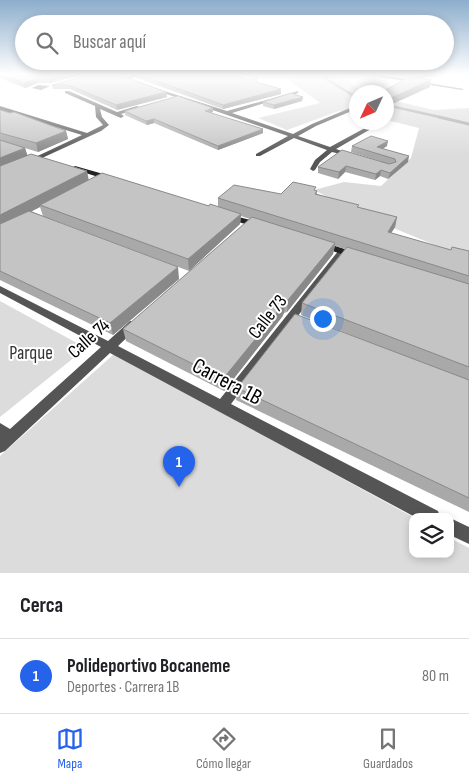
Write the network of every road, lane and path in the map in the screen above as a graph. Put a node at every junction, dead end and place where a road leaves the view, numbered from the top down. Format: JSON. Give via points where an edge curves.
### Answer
{"nodes":[{"id":1,"x":86,"y":101,"type":"edge"},
{"id":2,"x":189,"y":101,"type":"edge"},
{"id":3,"x":267,"y":101,"type":"edge"},
{"id":4,"x":96,"y":105,"type":"junction"},
{"id":5,"x":142,"y":107,"type":"edge"},
{"id":6,"x":0,"y":108,"type":"edge"},
{"id":7,"x":349,"y":110,"type":"edge"},
{"id":8,"x":227,"y":113,"type":"junction"},
{"id":9,"x":116,"y":114,"type":"junction"},
{"id":10,"x":122,"y":117,"type":"dead end"},
{"id":11,"x":367,"y":130,"type":"edge"},
{"id":12,"x":87,"y":135,"type":"junction"},
{"id":13,"x":292,"y":137,"type":"junction"},
{"id":14,"x":332,"y":150,"type":"junction"},
{"id":15,"x":24,"y":152,"type":"edge"},
{"id":16,"x":258,"y":155,"type":"dead end"},
{"id":17,"x":40,"y":157,"type":"junction"},
{"id":18,"x":357,"y":157,"type":"edge"},
{"id":19,"x":49,"y":160,"type":"edge"},
{"id":20,"x":24,"y":164,"type":"edge"},
{"id":21,"x":67,"y":166,"type":"edge"},
{"id":22,"x":313,"y":169,"type":"dead end"},
{"id":23,"x":122,"y":183,"type":"edge"},
{"id":24,"x":222,"y":214,"type":"edge"},
{"id":25,"x":268,"y":228,"type":"edge"},
{"id":26,"x":314,"y":243,"type":"edge"},
{"id":27,"x":342,"y":252,"type":"junction"},
{"id":28,"x":360,"y":257,"type":"edge"},
{"id":29,"x":0,"y":289,"type":"edge"},
{"id":30,"x":146,"y":314,"type":"edge"},
{"id":31,"x":109,"y":346,"type":"junction"},
{"id":32,"x":223,"y":405,"type":"junction"},
{"id":33,"x":6,"y":433,"type":"edge"},
{"id":34,"x":0,"y":447,"type":"edge"},
{"id":35,"x":425,"y":513,"type":"edge"},
{"id":36,"x":454,"y":528,"type":"edge"},
{"id":37,"x":469,"y":536,"type":"edge"}],
"edges":[{"from":1,"to":4,"type":"street"},
{"from":2,"to":8,"type":"street"},
{"from":3,"to":8,"type":"street"},
{"from":4,"to":9,"type":"street"},
{"from":4,"to":12,"type":"street","via":[[106,126]]},
{"from":5,"to":9,"type":"street"},
{"from":6,"to":12,"type":"street"},
{"from":7,"to":13,"type":"street"},
{"from":8,"to":13,"type":"street"},
{"from":9,"to":10,"type":"street"},
{"from":11,"to":14,"type":"street"},
{"from":12,"to":17,"type":"street"},
{"from":13,"to":14,"type":"street"},
{"from":13,"to":16,"type":"street"},
{"from":14,"to":18,"type":"street"},
{"from":14,"to":22,"type":"street","via":[[320,158]]},
{"from":15,"to":17,"type":"street"},
{"from":17,"to":19,"type":"street"},
{"from":17,"to":20,"type":"street"},
{"from":21,"to":23,"type":"street","via":[[100,179]]},
{"from":24,"to":25,"type":"street","via":[[246,226]]},
{"from":26,"to":27,"type":"street"},
{"from":27,"to":28,"type":"street"},
{"from":27,"to":32,"type":"street","name":"Calle 73","via":[[294,319]]},
{"from":29,"to":31,"type":"street","name":"Carrera 1B"},
{"from":30,"to":31,"type":"street","name":"Calle 74"},
{"from":31,"to":32,"type":"street","name":"Carrera 1B"},
{"from":31,"to":33,"type":"street","name":"Calle 74"},
{"from":32,"to":35,"type":"street","name":"Carrera 1B"},
{"from":33,"to":34,"type":"street","name":"Calle 74"},
{"from":36,"to":37,"type":"street"}]}
